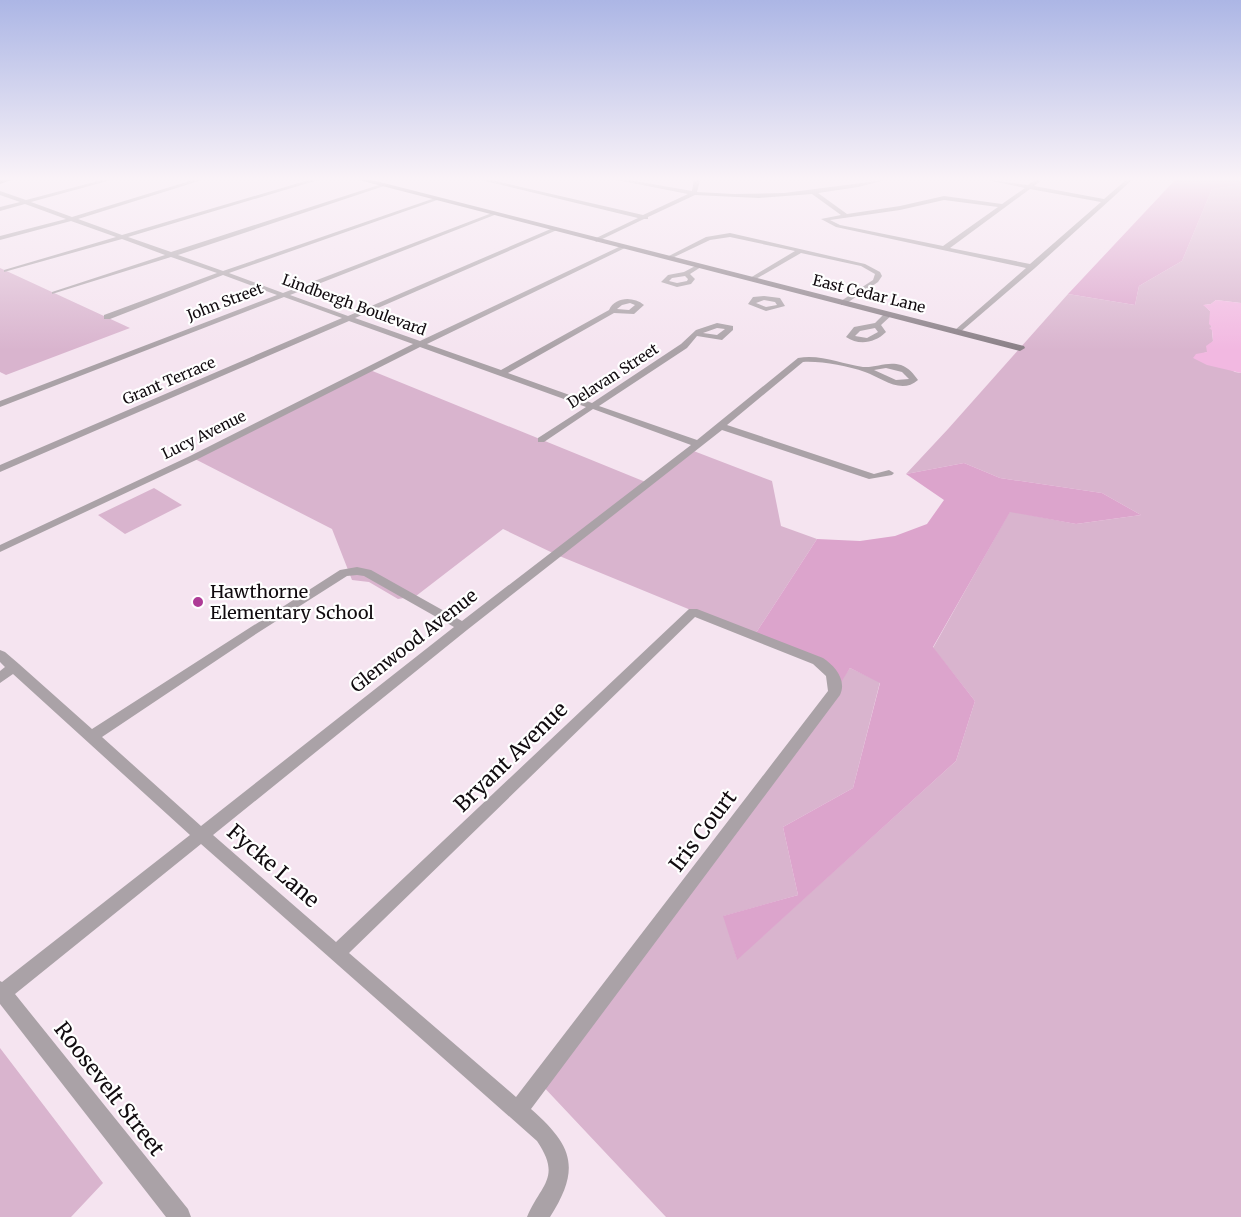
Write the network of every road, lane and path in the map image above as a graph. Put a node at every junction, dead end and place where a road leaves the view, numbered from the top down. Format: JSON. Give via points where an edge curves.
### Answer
{"nodes":[{"id":1,"x":120,"y":237,"type":"joint"},
{"id":2,"x":223,"y":237,"type":"edge"},
{"id":3,"x":328,"y":237,"type":"edge"},
{"id":4,"x":434,"y":237,"type":"edge"},
{"id":5,"x":537,"y":237,"type":"edge"},
{"id":6,"x":584,"y":237,"type":"edge"},
{"id":7,"x":603,"y":237,"type":"edge"},
{"id":8,"x":712,"y":237,"type":"edge"},
{"id":9,"x":739,"y":237,"type":"edge"},
{"id":10,"x":888,"y":237,"type":"edge"},
{"id":11,"x":961,"y":237,"type":"edge"},
{"id":12,"x":1067,"y":237,"type":"edge"},
{"id":13,"x":596,"y":240,"type":"junction"},
{"id":14,"x":623,"y":247,"type":"junction"},
{"id":15,"x":945,"y":249,"type":"junction"},
{"id":16,"x":800,"y":250,"type":"junction"},
{"id":17,"x":169,"y":254,"type":"junction"},
{"id":18,"x":668,"y":258,"type":"junction"},
{"id":19,"x":699,"y":266,"type":"junction"},
{"id":20,"x":1033,"y":267,"type":"junction"},
{"id":21,"x":6,"y":271,"type":"dead end"},
{"id":22,"x":223,"y":273,"type":"junction"},
{"id":23,"x":686,"y":274,"type":"dead end"},
{"id":24,"x":752,"y":279,"type":"junction"},
{"id":25,"x":788,"y":288,"type":"junction"},
{"id":26,"x":54,"y":293,"type":"dead end"},
{"id":27,"x":282,"y":295,"type":"junction"},
{"id":28,"x":773,"y":299,"type":"dead end"},
{"id":29,"x":844,"y":303,"type":"junction"},
{"id":30,"x":613,"y":311,"type":"dead end"},
{"id":31,"x":889,"y":314,"type":"junction"},
{"id":32,"x":107,"y":317,"type":"dead end"},
{"id":33,"x":348,"y":318,"type":"junction"},
{"id":34,"x":877,"y":325,"type":"dead end"},
{"id":35,"x":958,"y":332,"type":"junction"},
{"id":36,"x":697,"y":334,"type":"dead end"},
{"id":37,"x":420,"y":344,"type":"junction"},
{"id":38,"x":1020,"y":348,"type":"dead end"},
{"id":39,"x":867,"y":370,"type":"junction"},
{"id":40,"x":502,"y":374,"type":"junction"},
{"id":41,"x":0,"y":404,"type":"edge"},
{"id":42,"x":592,"y":406,"type":"junction"},
{"id":43,"x":720,"y":426,"type":"junction"},
{"id":44,"x":541,"y":440,"type":"dead end"},
{"id":45,"x":698,"y":444,"type":"junction"},
{"id":46,"x":0,"y":469,"type":"edge"},
{"id":47,"x":889,"y":473,"type":"dead end"},
{"id":48,"x":0,"y":549,"type":"edge"},
{"id":49,"x":720,"y":622,"type":"joint"},
{"id":50,"x":463,"y":627,"type":"junction"},
{"id":51,"x":0,"y":655,"type":"edge"},
{"id":52,"x":14,"y":667,"type":"junction"},
{"id":53,"x":0,"y":678,"type":"edge"},
{"id":54,"x":93,"y":736,"type":"junction"},
{"id":55,"x":202,"y":835,"type":"junction"},
{"id":56,"x":338,"y":952,"type":"junction"},
{"id":57,"x":1,"y":993,"type":"edge"},
{"id":58,"x":518,"y":1110,"type":"junction"},
{"id":59,"x":180,"y":1217,"type":"edge"},
{"id":60,"x":538,"y":1217,"type":"edge"}],
"edges":[{"from":1,"to":17,"type":"street","name":"Lindbergh Boulevard"},
{"from":1,"to":21,"type":"street"},
{"from":2,"to":17,"type":"street"},
{"from":3,"to":22,"type":"street"},
{"from":4,"to":27,"type":"street","name":"John Street"},
{"from":5,"to":33,"type":"street","name":"Grant Terrace"},
{"from":6,"to":13,"type":"street","name":"East Cedar Lane"},
{"from":7,"to":13,"type":"street"},
{"from":8,"to":18,"type":"street"},
{"from":9,"to":16,"type":"street"},
{"from":10,"to":15,"type":"street"},
{"from":11,"to":15,"type":"street"},
{"from":12,"to":20,"type":"street"},
{"from":13,"to":14,"type":"street","name":"East Cedar Lane"},
{"from":14,"to":18,"type":"street","name":"East Cedar Lane"},
{"from":14,"to":37,"type":"street","name":"Lucy Avenue"},
{"from":15,"to":20,"type":"street"},
{"from":16,"to":24,"type":"street"},
{"from":16,"to":29,"type":"street","via":[[863,265],[878,273],[876,281]]},
{"from":17,"to":22,"type":"street","name":"Lindbergh Boulevard"},
{"from":17,"to":26,"type":"street"},
{"from":18,"to":19,"type":"street","name":"East Cedar Lane"},
{"from":19,"to":23,"type":"street"},
{"from":19,"to":24,"type":"street","name":"East Cedar Lane"},
{"from":20,"to":35,"type":"street"},
{"from":22,"to":27,"type":"street","name":"Lindbergh Boulevard"},
{"from":22,"to":32,"type":"street"},
{"from":24,"to":25,"type":"street","name":"East Cedar Lane"},
{"from":25,"to":28,"type":"street"},
{"from":25,"to":29,"type":"street","name":"East Cedar Lane"},
{"from":27,"to":33,"type":"street","name":"Lindbergh Boulevard"},
{"from":27,"to":41,"type":"street","name":"John Street"},
{"from":29,"to":31,"type":"street","name":"East Cedar Lane"},
{"from":30,"to":40,"type":"street"},
{"from":31,"to":34,"type":"street"},
{"from":31,"to":35,"type":"street","name":"East Cedar Lane"},
{"from":33,"to":37,"type":"street","name":"Lindbergh Boulevard"},
{"from":33,"to":46,"type":"street","name":"Grant Terrace"},
{"from":35,"to":38,"type":"street","name":"East Cedar Lane"},
{"from":36,"to":42,"type":"street","name":"Delavan Street"},
{"from":37,"to":40,"type":"street","name":"Lindbergh Boulevard"},
{"from":37,"to":48,"type":"street","name":"Lucy Avenue","via":[[204,453]]},
{"from":39,"to":39,"type":"street","name":"Glenwood Avenue","via":[[895,383],[914,380],[896,366]]},
{"from":39,"to":43,"type":"street","name":"Glenwood Avenue","via":[[801,360]]},
{"from":40,"to":42,"type":"street","name":"Lindbergh Boulevard"},
{"from":42,"to":44,"type":"street","name":"Delavan Street"},
{"from":42,"to":45,"type":"street","name":"Lindbergh Boulevard"},
{"from":43,"to":45,"type":"street","name":"Glenwood Avenue"},
{"from":43,"to":47,"type":"street","via":[[873,477]]},
{"from":45,"to":50,"type":"street","name":"Glenwood Avenue"},
{"from":49,"to":56,"type":"street","name":"Bryant Avenue","via":[[693,612]]},
{"from":49,"to":58,"type":"street","name":"Iris Court","via":[[818,661],[833,675],[834,692]]},
{"from":50,"to":54,"type":"street","via":[[367,573],[344,573]]},
{"from":50,"to":55,"type":"street","name":"Glenwood Avenue"},
{"from":51,"to":52,"type":"street","name":"Fycke Lane"},
{"from":52,"to":53,"type":"street"},
{"from":52,"to":54,"type":"street","name":"Fycke Lane"},
{"from":54,"to":55,"type":"street","name":"Fycke Lane"},
{"from":55,"to":56,"type":"street","name":"Fycke Lane"},
{"from":55,"to":57,"type":"street","name":"Glenwood Avenue"},
{"from":56,"to":58,"type":"street","name":"Fycke Lane"},
{"from":57,"to":59,"type":"street","name":"Roosevelt Street"},
{"from":58,"to":60,"type":"street","name":"Fycke Lane","via":[[557,1150],[561,1170],[554,1192]]}]}
